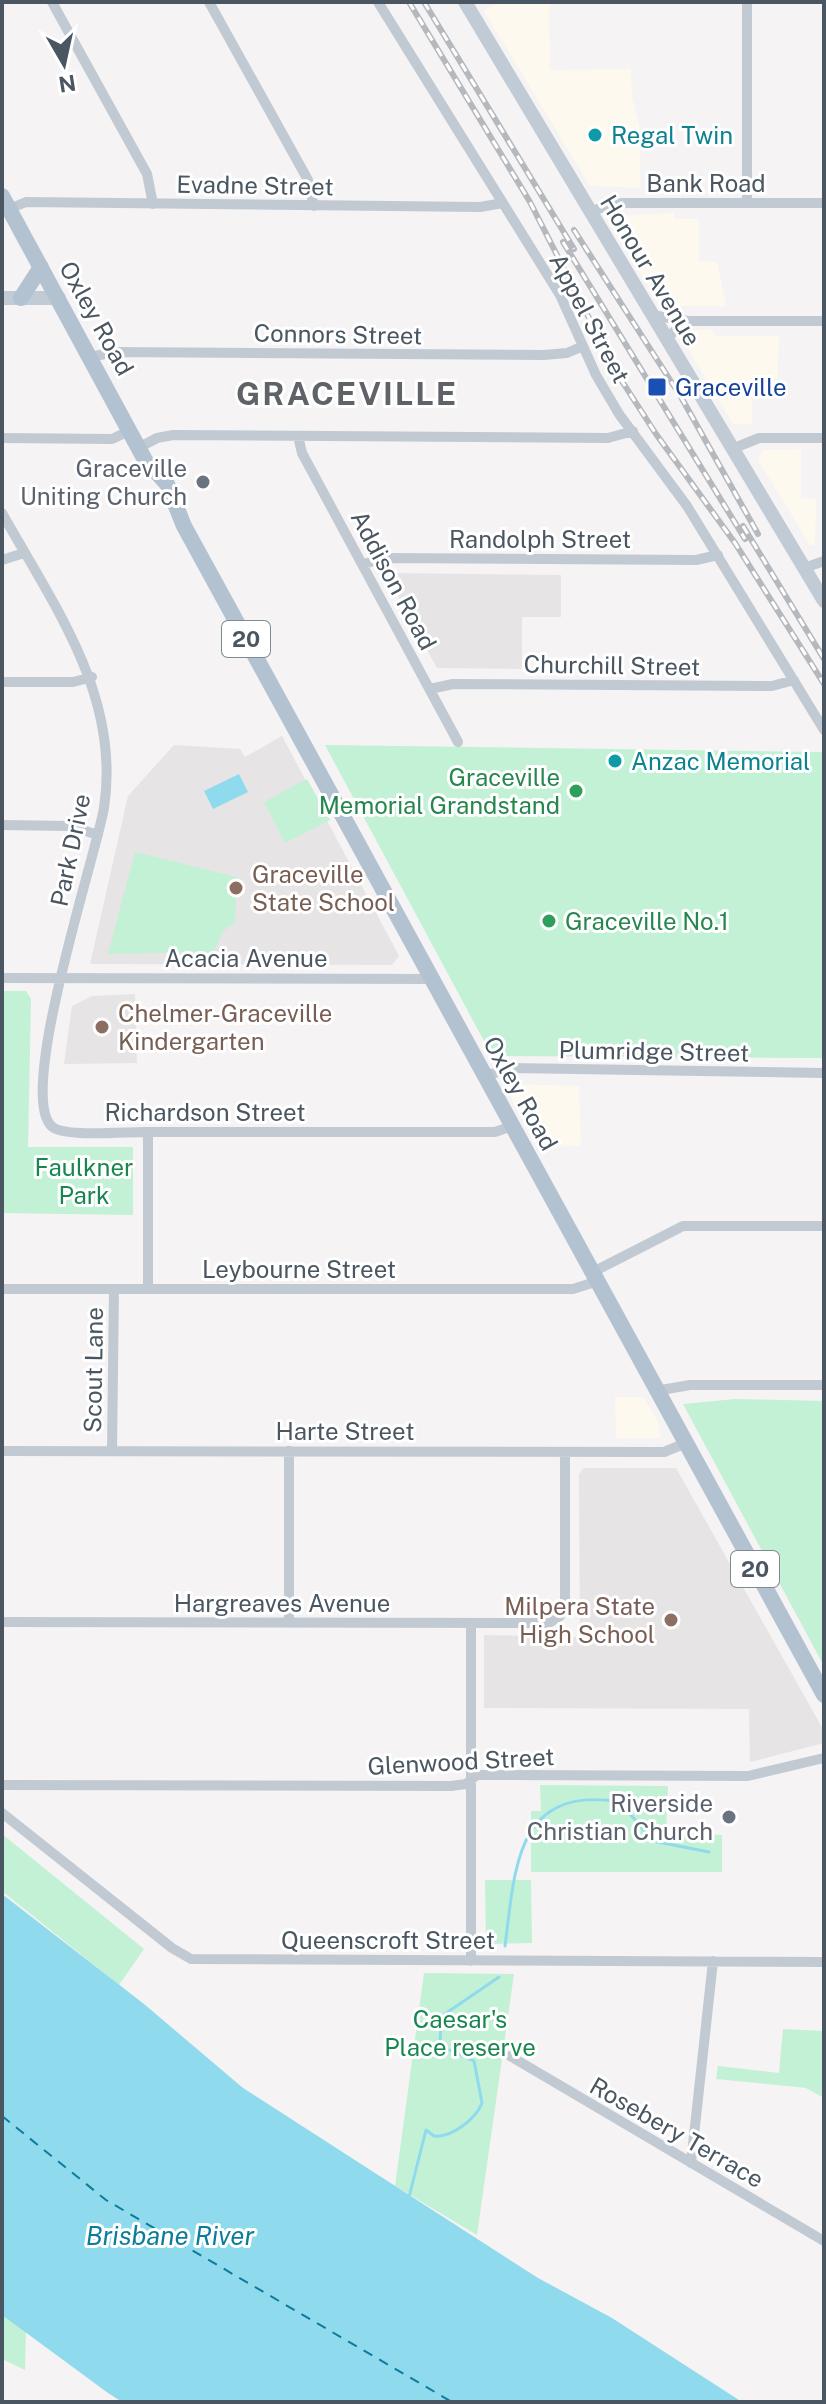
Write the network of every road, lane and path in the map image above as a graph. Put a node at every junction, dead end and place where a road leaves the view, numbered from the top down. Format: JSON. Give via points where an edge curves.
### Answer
{"nodes":[{"id":1,"x":52,"y":2,"type":"edge"},
{"id":2,"x":209,"y":2,"type":"edge"},
{"id":3,"x":378,"y":2,"type":"edge"},
{"id":4,"x":465,"y":2,"type":"edge"},
{"id":5,"x":747,"y":2,"type":"edge"},
{"id":6,"x":5,"y":202,"type":"edge"},
{"id":7,"x":503,"y":203,"type":"junction"},
{"id":8,"x":747,"y":203,"type":"junction"},
{"id":9,"x":824,"y":203,"type":"edge"},
{"id":10,"x":153,"y":204,"type":"junction"},
{"id":11,"x":314,"y":206,"type":"junction"},
{"id":12,"x":590,"y":212,"type":"junction"},
{"id":13,"x":41,"y":267,"type":"junction"},
{"id":14,"x":2,"y":298,"type":"edge"},
{"id":15,"x":21,"y":298,"type":"junction"},
{"id":16,"x":59,"y":298,"type":"junction"},
{"id":17,"x":652,"y":315,"type":"junction"},
{"id":18,"x":688,"y":321,"type":"junction"},
{"id":19,"x":824,"y":321,"type":"edge"},
{"id":20,"x":666,"y":338,"type":"junction"},
{"id":21,"x":583,"y":346,"type":"junction"},
{"id":22,"x":91,"y":357,"type":"junction"},
{"id":23,"x":131,"y":430,"type":"junction"},
{"id":24,"x":633,"y":431,"type":"junction"},
{"id":25,"x":298,"y":436,"type":"junction"},
{"id":26,"x":2,"y":438,"type":"edge"},
{"id":27,"x":824,"y":438,"type":"edge"},
{"id":28,"x":140,"y":447,"type":"junction"},
{"id":29,"x":732,"y":449,"type":"junction"},
{"id":30,"x":2,"y":513,"type":"edge"},
{"id":31,"x":24,"y":553,"type":"junction"},
{"id":32,"x":718,"y":555,"type":"junction"},
{"id":33,"x":2,"y":560,"type":"edge"},
{"id":34,"x":824,"y":561,"type":"edge"},
{"id":35,"x":363,"y":564,"type":"junction"},
{"id":36,"x":804,"y":568,"type":"junction"},
{"id":37,"x":824,"y":601,"type":"edge"},
{"id":38,"x":92,"y":677,"type":"junction"},
{"id":39,"x":794,"y":680,"type":"junction"},
{"id":40,"x":2,"y":682,"type":"edge"},
{"id":41,"x":430,"y":689,"type":"junction"},
{"id":42,"x":824,"y":730,"type":"edge"},
{"id":43,"x":458,"y":742,"type":"dead end"},
{"id":44,"x":2,"y":825,"type":"edge"},
{"id":45,"x":98,"y":835,"type":"junction"},
{"id":46,"x":62,"y":977,"type":"junction"},
{"id":47,"x":2,"y":978,"type":"edge"},
{"id":48,"x":430,"y":979,"type":"junction"},
{"id":49,"x":824,"y":1073,"type":"edge"},
{"id":50,"x":485,"y":1076,"type":"junction"},
{"id":51,"x":512,"y":1126,"type":"junction"},
{"id":52,"x":148,"y":1132,"type":"junction"},
{"id":53,"x":824,"y":1226,"type":"edge"},
{"id":54,"x":593,"y":1278,"type":"junction"},
{"id":55,"x":2,"y":1289,"type":"edge"},
{"id":56,"x":114,"y":1289,"type":"junction"},
{"id":57,"x":148,"y":1289,"type":"junction"},
{"id":58,"x":824,"y":1385,"type":"edge"},
{"id":59,"x":655,"y":1391,"type":"junction"},
{"id":60,"x":686,"y":1443,"type":"junction"},
{"id":61,"x":2,"y":1451,"type":"edge"},
{"id":62,"x":112,"y":1451,"type":"junction"},
{"id":63,"x":289,"y":1451,"type":"junction"},
{"id":64,"x":565,"y":1452,"type":"junction"},
{"id":65,"x":2,"y":1622,"type":"edge"},
{"id":66,"x":289,"y":1623,"type":"junction"},
{"id":67,"x":471,"y":1623,"type":"junction"},
{"id":68,"x":824,"y":1695,"type":"edge"},
{"id":69,"x":824,"y":1758,"type":"edge"},
{"id":70,"x":471,"y":1780,"type":"junction"},
{"id":71,"x":2,"y":1785,"type":"edge"},
{"id":72,"x":2,"y":1813,"type":"edge"},
{"id":73,"x":471,"y":1961,"type":"junction"},
{"id":74,"x":713,"y":1961,"type":"junction"},
{"id":75,"x":824,"y":1962,"type":"edge"},
{"id":76,"x":510,"y":2056,"type":"dead end"},
{"id":77,"x":691,"y":2163,"type":"junction"},
{"id":78,"x":824,"y":2241,"type":"edge"}],
"edges":[{"from":1,"to":10,"type":"street","via":[[147,174]]},
{"from":2,"to":11,"type":"street","via":[[308,180]]},
{"from":3,"to":7,"type":"street","name":"Appel Street"},
{"from":4,"to":12,"type":"main road","name":"Honour Avenue"},
{"from":5,"to":8,"type":"street"},
{"from":6,"to":10,"type":"street","name":"Evadne Street"},
{"from":6,"to":13,"type":"main road","name":"Oxley Road","number":"20"},
{"from":7,"to":11,"type":"street","name":"Evadne Street"},
{"from":7,"to":21,"type":"street","name":"Appel Street","via":[[560,295]]},
{"from":8,"to":9,"type":"street","name":"Bank Road"},
{"from":8,"to":12,"type":"street","name":"Bank Road","via":[[614,203]]},
{"from":10,"to":11,"type":"street","name":"Evadne Street"},
{"from":12,"to":17,"type":"main road","name":"Honour Avenue"},
{"from":13,"to":15,"type":"main road"},
{"from":13,"to":16,"type":"main road","name":"Oxley Road","number":"20"},
{"from":14,"to":15,"type":"main road"},
{"from":15,"to":16,"type":"main road"},
{"from":16,"to":22,"type":"main road","name":"Oxley Road","number":"20"},
{"from":17,"to":18,"type":"street"},
{"from":17,"to":20,"type":"main road","name":"Honour Avenue"},
{"from":18,"to":19,"type":"street"},
{"from":18,"to":20,"type":"street"},
{"from":20,"to":29,"type":"main road","name":"Honour Avenue"},
{"from":21,"to":22,"type":"street","name":"Connors Street","via":[[544,355],[113,352]]},
{"from":21,"to":24,"type":"street","name":"Appel Street"},
{"from":22,"to":23,"type":"main road","name":"Oxley Road","number":"20"},
{"from":23,"to":26,"type":"street","via":[[112,439]]},
{"from":23,"to":28,"type":"main road","name":"Oxley Road","number":"20"},
{"from":24,"to":25,"type":"street","via":[[608,438]]},
{"from":24,"to":32,"type":"street","name":"Appel Street"},
{"from":25,"to":28,"type":"street","via":[[173,435]]},
{"from":25,"to":35,"type":"street","name":"Addison Road","via":[[302,453]]},
{"from":27,"to":29,"type":"street","via":[[763,437]]},
{"from":28,"to":48,"type":"main road","name":"Oxley Road","number":"20","via":[[153,482],[177,512]]},
{"from":29,"to":36,"type":"main road","name":"Honour Avenue"},
{"from":30,"to":31,"type":"street","name":"Park Drive"},
{"from":31,"to":33,"type":"street"},
{"from":31,"to":38,"type":"street","name":"Park Drive"},
{"from":32,"to":35,"type":"street","name":"Randolph Street","via":[[696,560],[387,558]]},
{"from":32,"to":39,"type":"street","name":"Appel Street"},
{"from":34,"to":36,"type":"street"},
{"from":35,"to":41,"type":"street","name":"Addison Road"},
{"from":36,"to":37,"type":"main road","name":"Honour Avenue"},
{"from":38,"to":40,"type":"street"},
{"from":38,"to":45,"type":"street","name":"Park Drive","via":[[105,746],[105,800]]},
{"from":39,"to":41,"type":"street","name":"Churchill Street","via":[[772,686],[453,684]]},
{"from":39,"to":42,"type":"street","name":"Appel Street"},
{"from":41,"to":43,"type":"street","name":"Addison Road"},
{"from":44,"to":45,"type":"street","via":[[70,826]]},
{"from":45,"to":46,"type":"street","name":"Park Drive"},
{"from":46,"to":47,"type":"street","name":"Acacia Avenue"},
{"from":46,"to":48,"type":"street","name":"Acacia Avenue"},
{"from":46,"to":52,"type":"street","name":"Richardson Street","via":[[45,1050],[48,1122],[65,1131]]},
{"from":48,"to":50,"type":"main road","name":"Oxley Road","number":"20"},
{"from":49,"to":50,"type":"street","name":"Plumridge Street","via":[[511,1068]]},
{"from":50,"to":51,"type":"main road","name":"Oxley Road","number":"20"},
{"from":51,"to":52,"type":"street","name":"Richardson Street","via":[[499,1132]]},
{"from":51,"to":54,"type":"main road","name":"Oxley Road","number":"20"},
{"from":52,"to":57,"type":"street"},
{"from":53,"to":54,"type":"street","name":"Leybourne Street","via":[[683,1226]]},
{"from":54,"to":57,"type":"street","name":"Leybourne Street","via":[[573,1289]]},
{"from":54,"to":59,"type":"main road","name":"Oxley Road","number":"20"},
{"from":55,"to":56,"type":"street","name":"Leybourne Street"},
{"from":56,"to":57,"type":"street","name":"Leybourne Street"},
{"from":56,"to":62,"type":"street","name":"Scout Lane"},
{"from":58,"to":59,"type":"street","via":[[690,1385]]},
{"from":59,"to":60,"type":"main road","name":"Oxley Road","number":"20"},
{"from":60,"to":64,"type":"street","name":"Harte Street","via":[[664,1452]]},
{"from":60,"to":68,"type":"main road","name":"Oxley Road","number":"20"},
{"from":61,"to":62,"type":"street","name":"Harte Street"},
{"from":62,"to":63,"type":"street","name":"Harte Street"},
{"from":63,"to":64,"type":"street","name":"Harte Street"},
{"from":63,"to":66,"type":"street"},
{"from":64,"to":67,"type":"street","name":"Hargreaves Avenue","via":[[565,1598],[560,1616],[543,1624]]},
{"from":65,"to":66,"type":"street","name":"Hargreaves Avenue"},
{"from":66,"to":67,"type":"street","name":"Hargreaves Avenue"},
{"from":67,"to":70,"type":"street"},
{"from":69,"to":70,"type":"street","name":"Glenwood Street","via":[[748,1776],[477,1775]]},
{"from":70,"to":71,"type":"street","name":"Glenwood Street","via":[[451,1786]]},
{"from":70,"to":73,"type":"street"},
{"from":72,"to":73,"type":"street","name":"Queenscroft Street","via":[[187,1958]]},
{"from":73,"to":74,"type":"street","name":"Queenscroft Street"},
{"from":74,"to":75,"type":"street","name":"Queenscroft Street"},
{"from":74,"to":77,"type":"street"},
{"from":76,"to":77,"type":"street","name":"Rosebery Terrace"},
{"from":77,"to":78,"type":"street","name":"Rosebery Terrace"}]}
